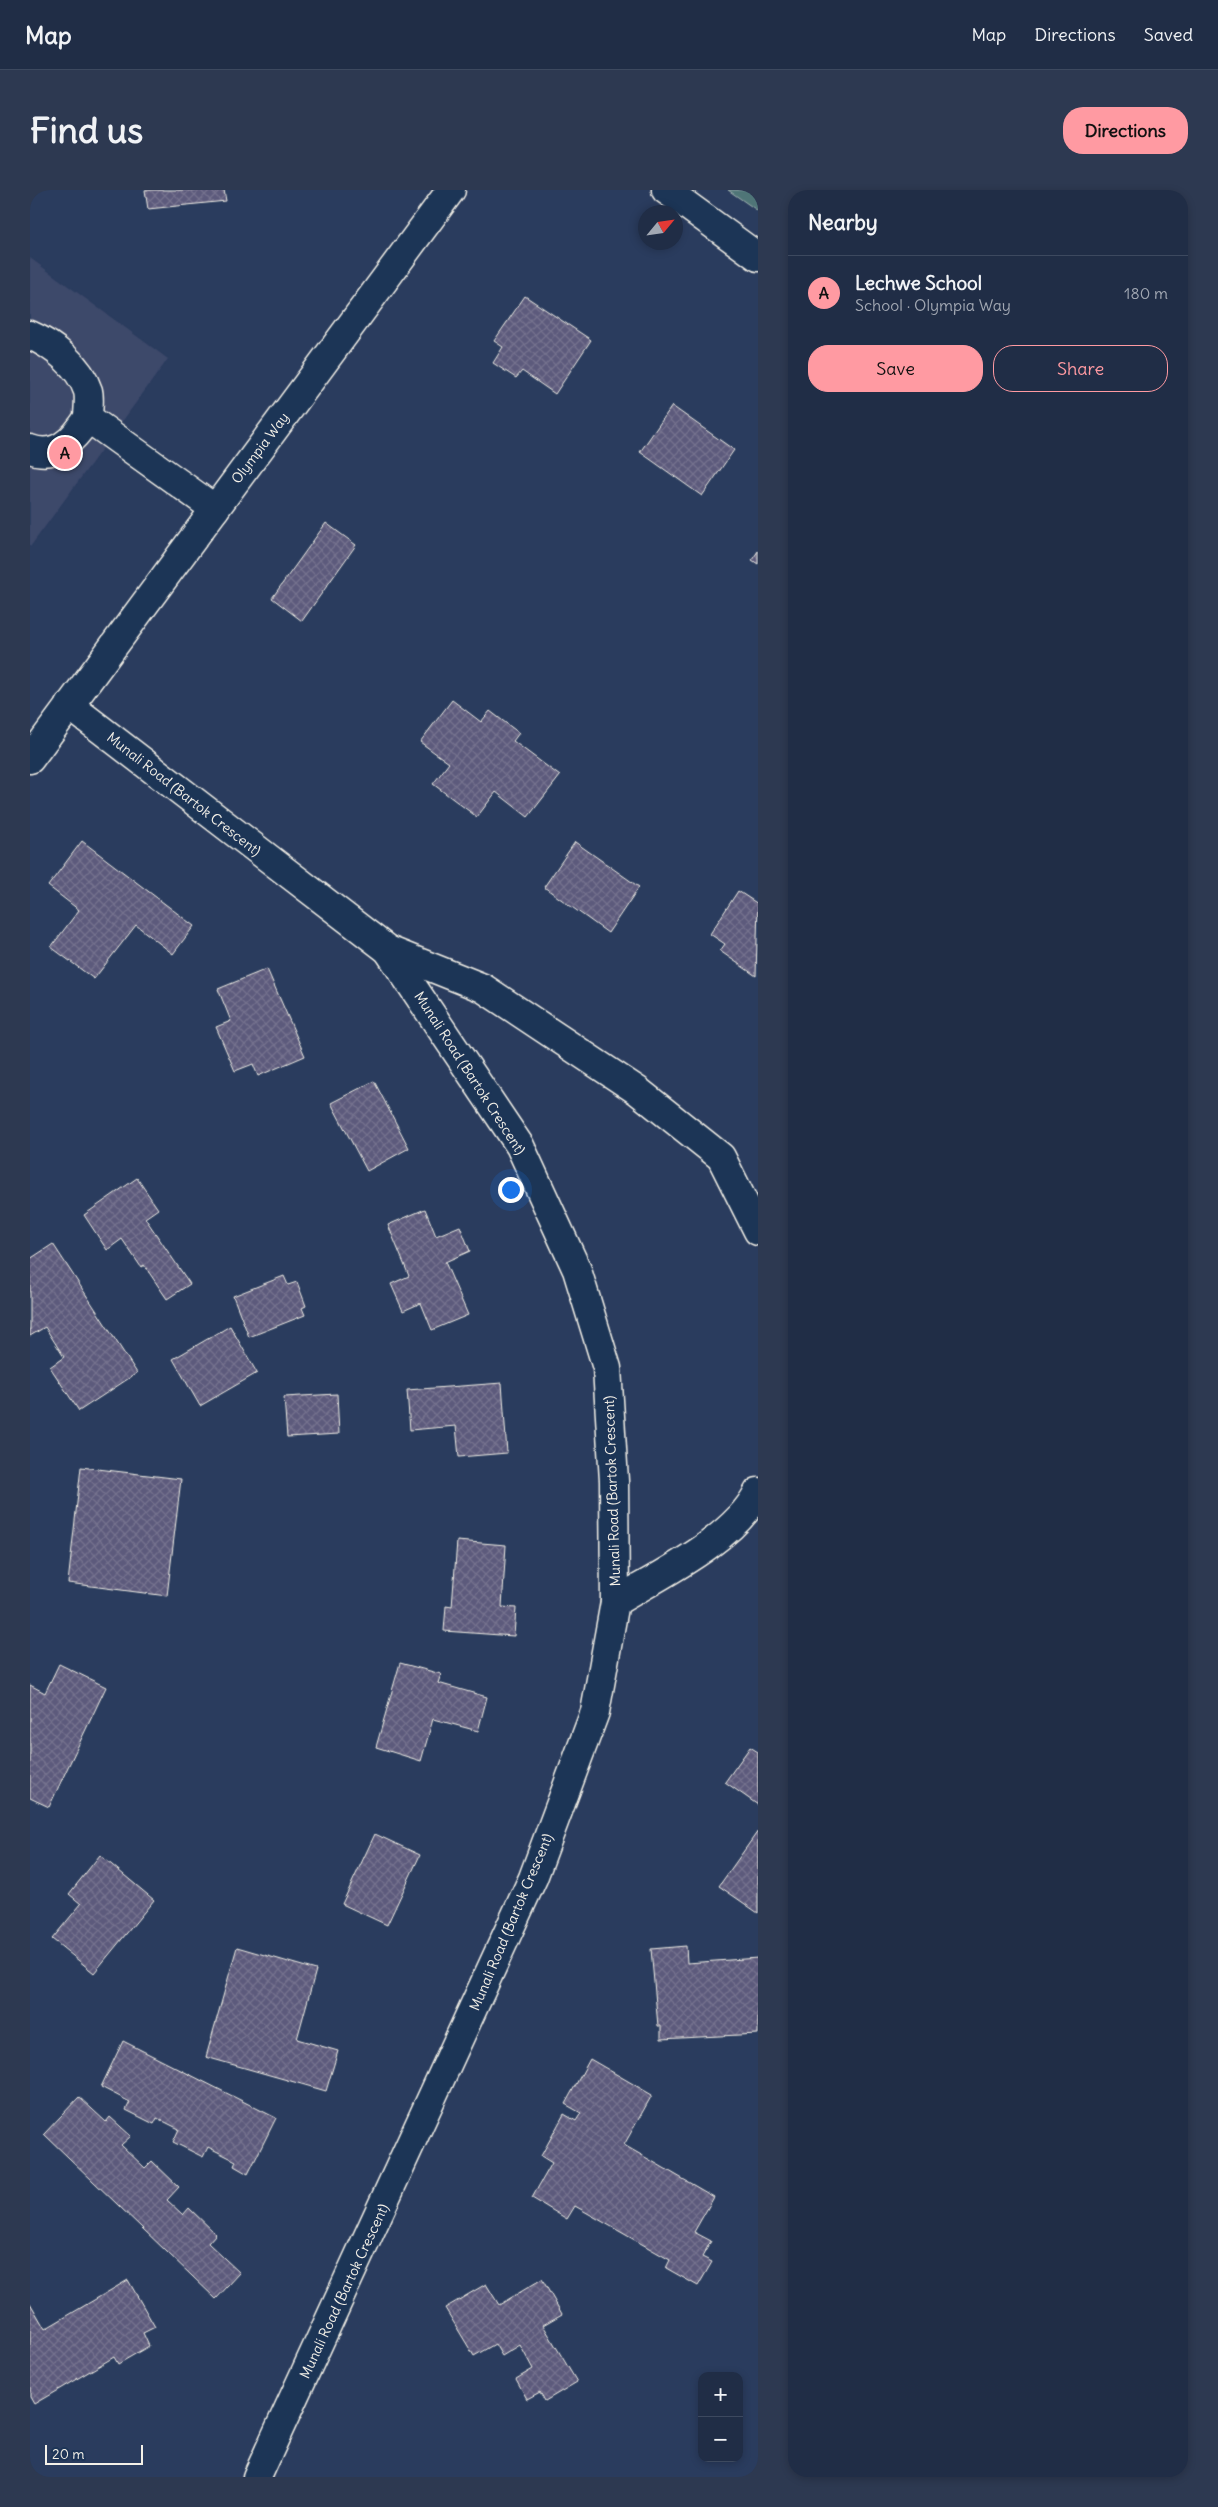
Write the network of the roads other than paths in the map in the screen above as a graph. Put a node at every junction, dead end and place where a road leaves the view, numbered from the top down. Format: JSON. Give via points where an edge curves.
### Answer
{"nodes":[{"id":1,"x":451,"y":190,"type":"edge"},
{"id":2,"x":666,"y":190,"type":"edge"},
{"id":3,"x":758,"y":257,"type":"edge"},
{"id":4,"x":30,"y":336,"type":"edge"},
{"id":5,"x":88,"y":418,"type":"junction"},
{"id":6,"x":30,"y":450,"type":"edge"},
{"id":7,"x":214,"y":509,"type":"junction"},
{"id":8,"x":69,"y":705,"type":"junction"},
{"id":9,"x":30,"y":759,"type":"edge"},
{"id":10,"x":388,"y":950,"type":"junction"},
{"id":11,"x":758,"y":1231,"type":"edge"},
{"id":12,"x":758,"y":1492,"type":"edge"},
{"id":13,"x":615,"y":1602,"type":"junction"},
{"id":14,"x":257,"y":2477,"type":"edge"}],
"edges":[{"from":1,"to":7,"type":"street","name":"Olympia Way"},
{"from":2,"to":3,"type":"street"},
{"from":4,"to":5,"type":"street","via":[[44,341],[79,375],[88,392]]},
{"from":5,"to":6,"type":"street","via":[[61,449],[50,453]]},
{"from":5,"to":7,"type":"street"},
{"from":7,"to":8,"type":"street","name":"Olympia Way"},
{"from":8,"to":9,"type":"street","name":"Olympia Way"},
{"from":8,"to":10,"type":"street","name":"Munali Road (Bartok Crescent)"},
{"from":10,"to":11,"type":"street","via":[[483,988],[638,1091],[720,1157]]},
{"from":10,"to":13,"type":"street","name":"Munali Road (Bartok Crescent)","via":[[520,1146],[577,1270],[607,1368],[614,1481]]},
{"from":12,"to":13,"type":"street","via":[[751,1506],[712,1543]]},
{"from":13,"to":14,"type":"street","name":"Munali Road (Bartok Crescent)","via":[[594,1712],[533,1878]]}]}
